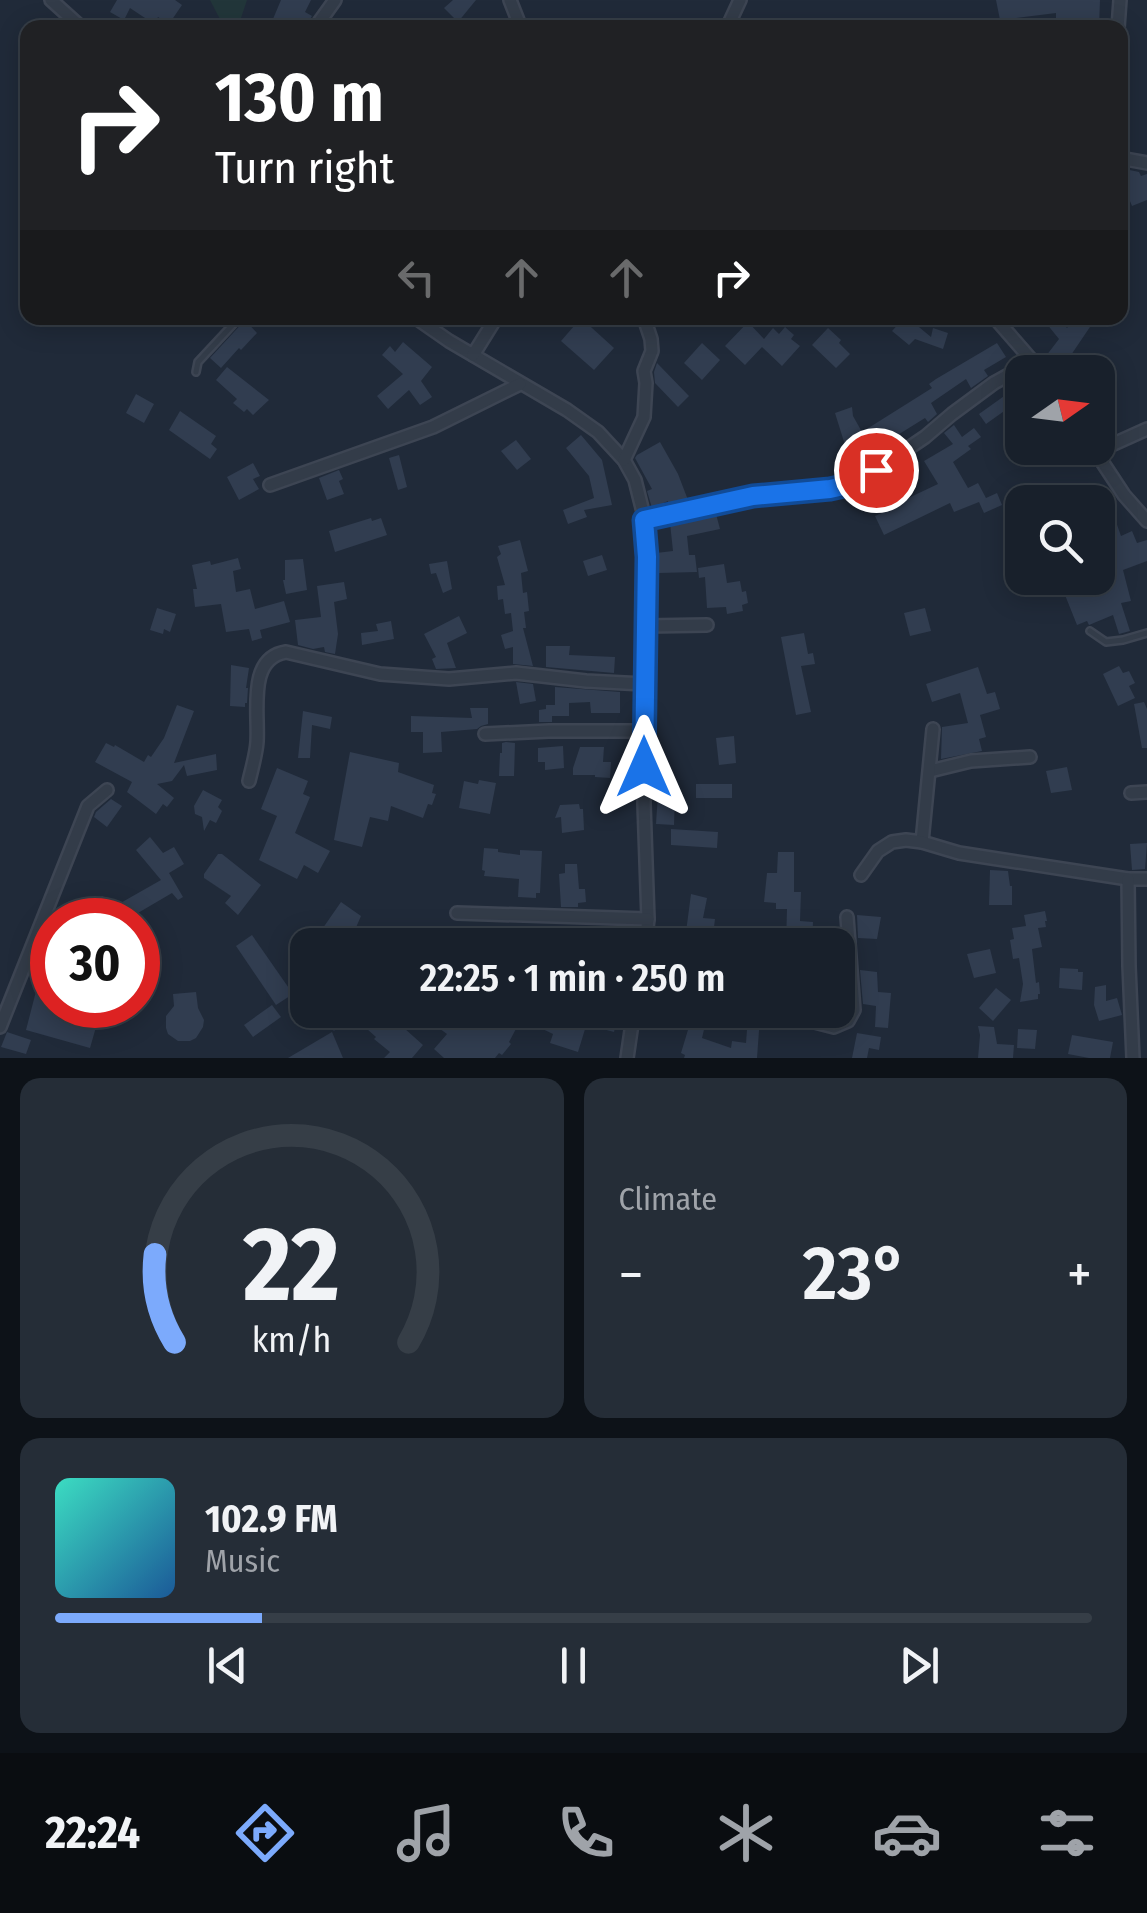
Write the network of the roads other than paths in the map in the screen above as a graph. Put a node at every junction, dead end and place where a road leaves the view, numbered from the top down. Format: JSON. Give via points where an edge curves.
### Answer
{"nodes":[{"id":1,"x":51,"y":0,"type":"edge"},
{"id":2,"x":73,"y":20,"type":"edge"},
{"id":3,"x":232,"y":325,"type":"edge"},
{"id":4,"x":427,"y":325,"type":"edge"},
{"id":5,"x":492,"y":325,"type":"edge"},
{"id":6,"x":647,"y":325,"type":"edge"},
{"id":7,"x":1001,"y":325,"type":"edge"},
{"id":8,"x":473,"y":355,"type":"junction"},
{"id":9,"x":1026,"y":355,"type":"edge"},
{"id":10,"x":196,"y":372,"type":"dead end"},
{"id":11,"x":1005,"y":377,"type":"edge"},
{"id":12,"x":520,"y":384,"type":"junction"},
{"id":13,"x":1147,"y":429,"type":"edge"},
{"id":14,"x":1115,"y":442,"type":"edge"},
{"id":15,"x":624,"y":460,"type":"junction"},
{"id":16,"x":1104,"y":465,"type":"edge"},
{"id":17,"x":270,"y":485,"type":"dead end"},
{"id":18,"x":644,"y":520,"type":"junction"},
{"id":19,"x":1147,"y":521,"type":"edge"},
{"id":20,"x":707,"y":625,"type":"dead end"},
{"id":21,"x":646,"y":626,"type":"junction"},
{"id":22,"x":1090,"y":631,"type":"dead end"},
{"id":23,"x":1147,"y":633,"type":"edge"},
{"id":24,"x":644,"y":684,"type":"junction"},
{"id":25,"x":933,"y":729,"type":"dead end"},
{"id":26,"x":644,"y":731,"type":"junction"},
{"id":27,"x":485,"y":734,"type":"dead end"},
{"id":28,"x":1030,"y":757,"type":"dead end"},
{"id":29,"x":930,"y":771,"type":"junction"},
{"id":30,"x":249,"y":781,"type":"dead end"},
{"id":31,"x":107,"y":790,"type":"dead end"},
{"id":32,"x":1147,"y":792,"type":"edge"},
{"id":33,"x":1131,"y":793,"type":"dead end"},
{"id":34,"x":922,"y":842,"type":"junction"},
{"id":35,"x":862,"y":875,"type":"dead end"},
{"id":36,"x":1147,"y":878,"type":"edge"},
{"id":37,"x":1128,"y":879,"type":"junction"},
{"id":38,"x":457,"y":913,"type":"dead end"},
{"id":39,"x":847,"y":916,"type":"dead end"},
{"id":40,"x":648,"y":919,"type":"junction"},
{"id":41,"x":647,"y":928,"type":"edge"},
{"id":42,"x":848,"y":928,"type":"edge"},
{"id":43,"x":0,"y":1026,"type":"edge"},
{"id":44,"x":631,"y":1028,"type":"edge"},
{"id":45,"x":626,"y":1058,"type":"edge"},
{"id":46,"x":1133,"y":1058,"type":"edge"}],
"edges":[{"from":1,"to":2,"type":"street"},
{"from":3,"to":10,"type":"lane"},
{"from":4,"to":8,"type":"street"},
{"from":5,"to":8,"type":"street"},
{"from":6,"to":15,"type":"street","via":[[652,352],[644,371],[644,417]]},
{"from":7,"to":9,"type":"street"},
{"from":8,"to":12,"type":"street"},
{"from":11,"to":18,"type":"street","via":[[857,483]]},
{"from":12,"to":15,"type":"street","via":[[598,432]]},
{"from":12,"to":17,"type":"street","via":[[433,427]]},
{"from":13,"to":14,"type":"street"},
{"from":15,"to":18,"type":"street"},
{"from":16,"to":19,"type":"street"},
{"from":18,"to":21,"type":"street"},
{"from":20,"to":21,"type":"street"},
{"from":21,"to":24,"type":"street"},
{"from":22,"to":23,"type":"lane","via":[[1106,642]]},
{"from":24,"to":26,"type":"street"},
{"from":24,"to":30,"type":"street","via":[[516,673],[449,679],[380,674],[274,654],[258,687]]},
{"from":25,"to":29,"type":"street"},
{"from":26,"to":27,"type":"street"},
{"from":26,"to":40,"type":"street"},
{"from":28,"to":29,"type":"street"},
{"from":29,"to":34,"type":"street"},
{"from":31,"to":43,"type":"street","via":[[88,806]]},
{"from":32,"to":33,"type":"street"},
{"from":34,"to":35,"type":"street","via":[[892,842]]},
{"from":34,"to":37,"type":"street"},
{"from":36,"to":37,"type":"street"},
{"from":37,"to":46,"type":"street"},
{"from":38,"to":40,"type":"street"},
{"from":39,"to":42,"type":"street"},
{"from":40,"to":41,"type":"street"},
{"from":44,"to":45,"type":"street"}]}
